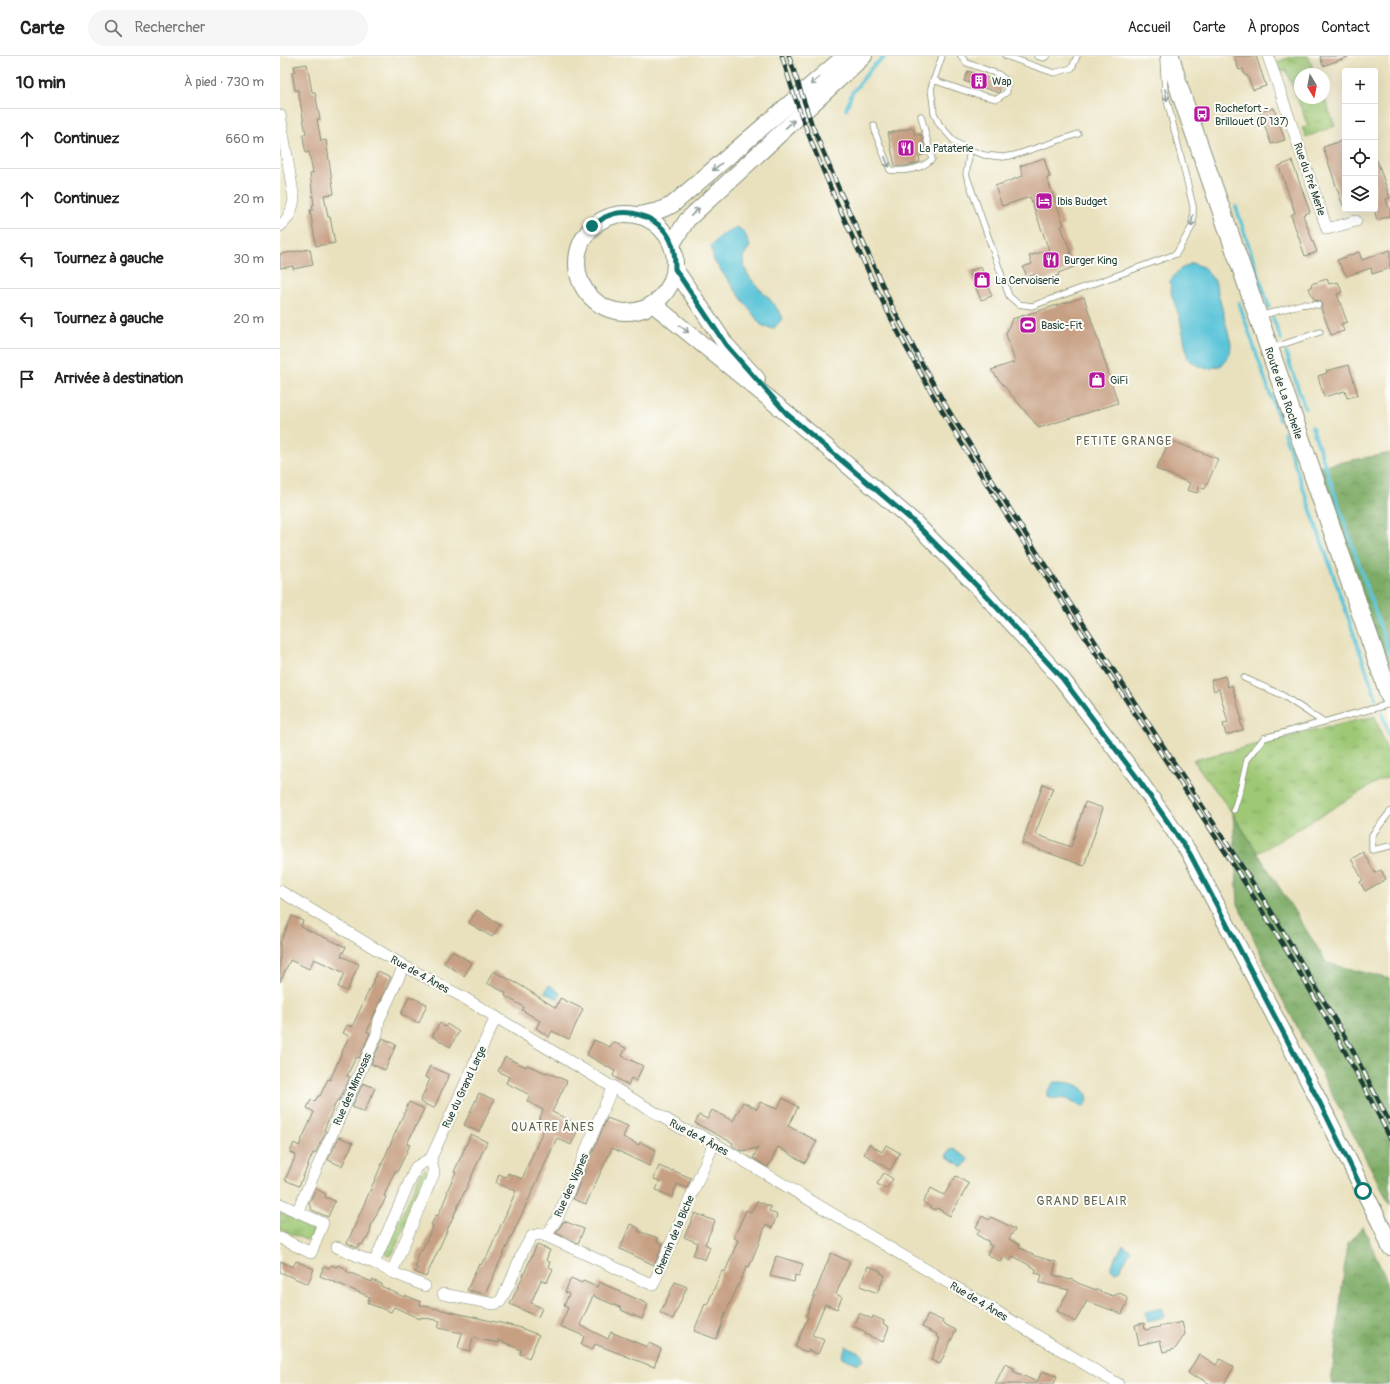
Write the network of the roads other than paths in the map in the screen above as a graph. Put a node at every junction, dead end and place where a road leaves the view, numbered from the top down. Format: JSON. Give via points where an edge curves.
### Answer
{"nodes":[{"id":1,"x":845,"y":56,"type":"edge"},
{"id":2,"x":864,"y":56,"type":"edge"},
{"id":3,"x":942,"y":56,"type":"edge"},
{"id":4,"x":961,"y":56,"type":"edge"},
{"id":5,"x":1006,"y":56,"type":"edge"},
{"id":6,"x":1037,"y":56,"type":"edge"},
{"id":7,"x":1047,"y":56,"type":"edge"},
{"id":8,"x":1077,"y":56,"type":"edge"},
{"id":9,"x":1163,"y":56,"type":"edge"},
{"id":10,"x":1170,"y":56,"type":"edge"},
{"id":11,"x":1268,"y":56,"type":"edge"},
{"id":12,"x":933,"y":80,"type":"junction"},
{"id":13,"x":1179,"y":88,"type":"junction"},
{"id":14,"x":280,"y":115,"type":"edge"},
{"id":15,"x":921,"y":116,"type":"dead end"},
{"id":16,"x":874,"y":125,"type":"dead end"},
{"id":17,"x":1078,"y":134,"type":"dead end"},
{"id":18,"x":970,"y":150,"type":"junction"},
{"id":19,"x":639,"y":215,"type":"junction"},
{"id":20,"x":1356,"y":221,"type":"dead end"},
{"id":21,"x":280,"y":226,"type":"edge"},
{"id":22,"x":672,"y":244,"type":"junction"},
{"id":23,"x":675,"y":269,"type":"junction"},
{"id":24,"x":653,"y":304,"type":"junction"},
{"id":25,"x":1318,"y":305,"type":"dead end"},
{"id":26,"x":1258,"y":316,"type":"junction"},
{"id":27,"x":1320,"y":332,"type":"dead end"},
{"id":28,"x":1269,"y":349,"type":"junction"},
{"id":29,"x":788,"y":415,"type":"junction"},
{"id":30,"x":1244,"y":678,"type":"dead end"},
{"id":31,"x":1390,"y":697,"type":"edge"},
{"id":32,"x":1390,"y":704,"type":"edge"},
{"id":33,"x":1323,"y":722,"type":"junction"},
{"id":34,"x":1234,"y":810,"type":"dead end"},
{"id":35,"x":1390,"y":812,"type":"edge"},
{"id":36,"x":1390,"y":846,"type":"edge"},
{"id":37,"x":280,"y":891,"type":"edge"},
{"id":38,"x":404,"y":966,"type":"junction"},
{"id":39,"x":496,"y":1017,"type":"junction"},
{"id":40,"x":613,"y":1086,"type":"junction"},
{"id":41,"x":714,"y":1143,"type":"junction"},
{"id":42,"x":431,"y":1158,"type":"junction"},
{"id":43,"x":280,"y":1204,"type":"edge"},
{"id":44,"x":297,"y":1212,"type":"junction"},
{"id":45,"x":546,"y":1236,"type":"junction"},
{"id":46,"x":280,"y":1238,"type":"edge"},
{"id":47,"x":337,"y":1247,"type":"dead end"},
{"id":48,"x":1390,"y":1247,"type":"edge"},
{"id":49,"x":374,"y":1263,"type":"junction"},
{"id":50,"x":392,"y":1272,"type":"junction"},
{"id":51,"x":425,"y":1286,"type":"dead end"},
{"id":52,"x":443,"y":1294,"type":"dead end"},
{"id":53,"x":1118,"y":1384,"type":"edge"}],
"edges":[{"from":1,"to":19,"type":"main road","one_way":true,"via":[[672,205]]},
{"from":22,"to":2,"type":"main road","one_way":true,"via":[[687,220]]},
{"from":3,"to":12,"type":"lane"},
{"from":4,"to":12,"type":"lane","via":[[967,64],[998,74],[1007,81],[1007,92],[997,99]]},
{"from":5,"to":8,"type":"lane","via":[[1054,73],[1072,68]]},
{"from":6,"to":7,"type":"lane"},
{"from":9,"to":13,"type":"main road","name":"Route de La Rochelle"},
{"from":9,"to":18,"type":"lane","one_way":true,"via":[[1165,92],[1193,206],[1193,225],[1176,254],[1032,306],[1018,304],[1010,296],[966,174]]},
{"from":10,"to":13,"type":"main road","name":"Route de La Rochelle"},
{"from":11,"to":20,"type":"street","name":"Rue du Pré Merle","via":[[1327,229]]},
{"from":12,"to":18,"type":"lane","via":[[931,94],[939,124],[955,142]]},
{"from":13,"to":26,"type":"main road","name":"Route de La Rochelle"},
{"from":14,"to":21,"type":"street","via":[[294,199],[288,218]]},
{"from":16,"to":15,"type":"lane","one_way":true,"via":[[890,170],[900,172],[926,165],[932,159]]},
{"from":17,"to":18,"type":"lane","via":[[1004,157],[984,155]]},
{"from":19,"to":22,"type":"main road","via":[[653,220]]},
{"from":19,"to":24,"type":"main road","via":[[622,213],[606,217],[592,226],[582,239],[577,254],[577,271],[582,286],[592,299],[606,308],[622,312],[638,311]]},
{"from":22,"to":23,"type":"main road"},
{"from":23,"to":24,"type":"main road","via":[[672,282],[664,295]]},
{"from":23,"to":29,"type":"main road","via":[[726,345]]},
{"from":24,"to":29,"type":"main road","one_way":true},
{"from":25,"to":26,"type":"lane","via":[[1302,304]]},
{"from":26,"to":28,"type":"main road","name":"Route de La Rochelle"},
{"from":27,"to":28,"type":"lane"},
{"from":28,"to":31,"type":"main road","name":"Route de La Rochelle"},
{"from":29,"to":48,"type":"main road","via":[[913,521],[977,586],[1062,678],[1136,776],[1190,854],[1320,1103]]},
{"from":30,"to":33,"type":"lane","via":[[1282,695]]},
{"from":32,"to":33,"type":"lane"},
{"from":33,"to":34,"type":"lane","via":[[1264,738],[1247,760]]},
{"from":35,"to":36,"type":"lane","via":[[1372,835],[1372,850]]},
{"from":37,"to":38,"type":"street","name":"Rue de 4 Ânes"},
{"from":38,"to":39,"type":"street","name":"Rue de 4 Ânes"},
{"from":38,"to":44,"type":"street","name":"Rue des Mimosas","via":[[379,1020],[377,1034]]},
{"from":39,"to":40,"type":"street","name":"Rue de 4 Ânes"},
{"from":39,"to":42,"type":"street","name":"Rue du Grand Large"},
{"from":40,"to":41,"type":"street","name":"Rue de 4 Ânes","via":[[684,1130]]},
{"from":40,"to":45,"type":"street","name":"Rue des Vignes","via":[[557,1219]]},
{"from":41,"to":45,"type":"street","name":"Chemin de la Biche","via":[[653,1285]]},
{"from":41,"to":53,"type":"street","name":"Rue de 4 Ânes"},
{"from":42,"to":49,"type":"street","via":[[416,1166]]},
{"from":42,"to":50,"type":"street","name":"Rue du Grand Large","via":[[434,1173]]},
{"from":43,"to":44,"type":"street"},
{"from":44,"to":46,"type":"street","via":[[323,1223],[311,1252]]},
{"from":45,"to":52,"type":"street","via":[[532,1236],[500,1302],[494,1304]]},
{"from":47,"to":49,"type":"street"},
{"from":49,"to":50,"type":"street"},
{"from":50,"to":51,"type":"street"}]}
